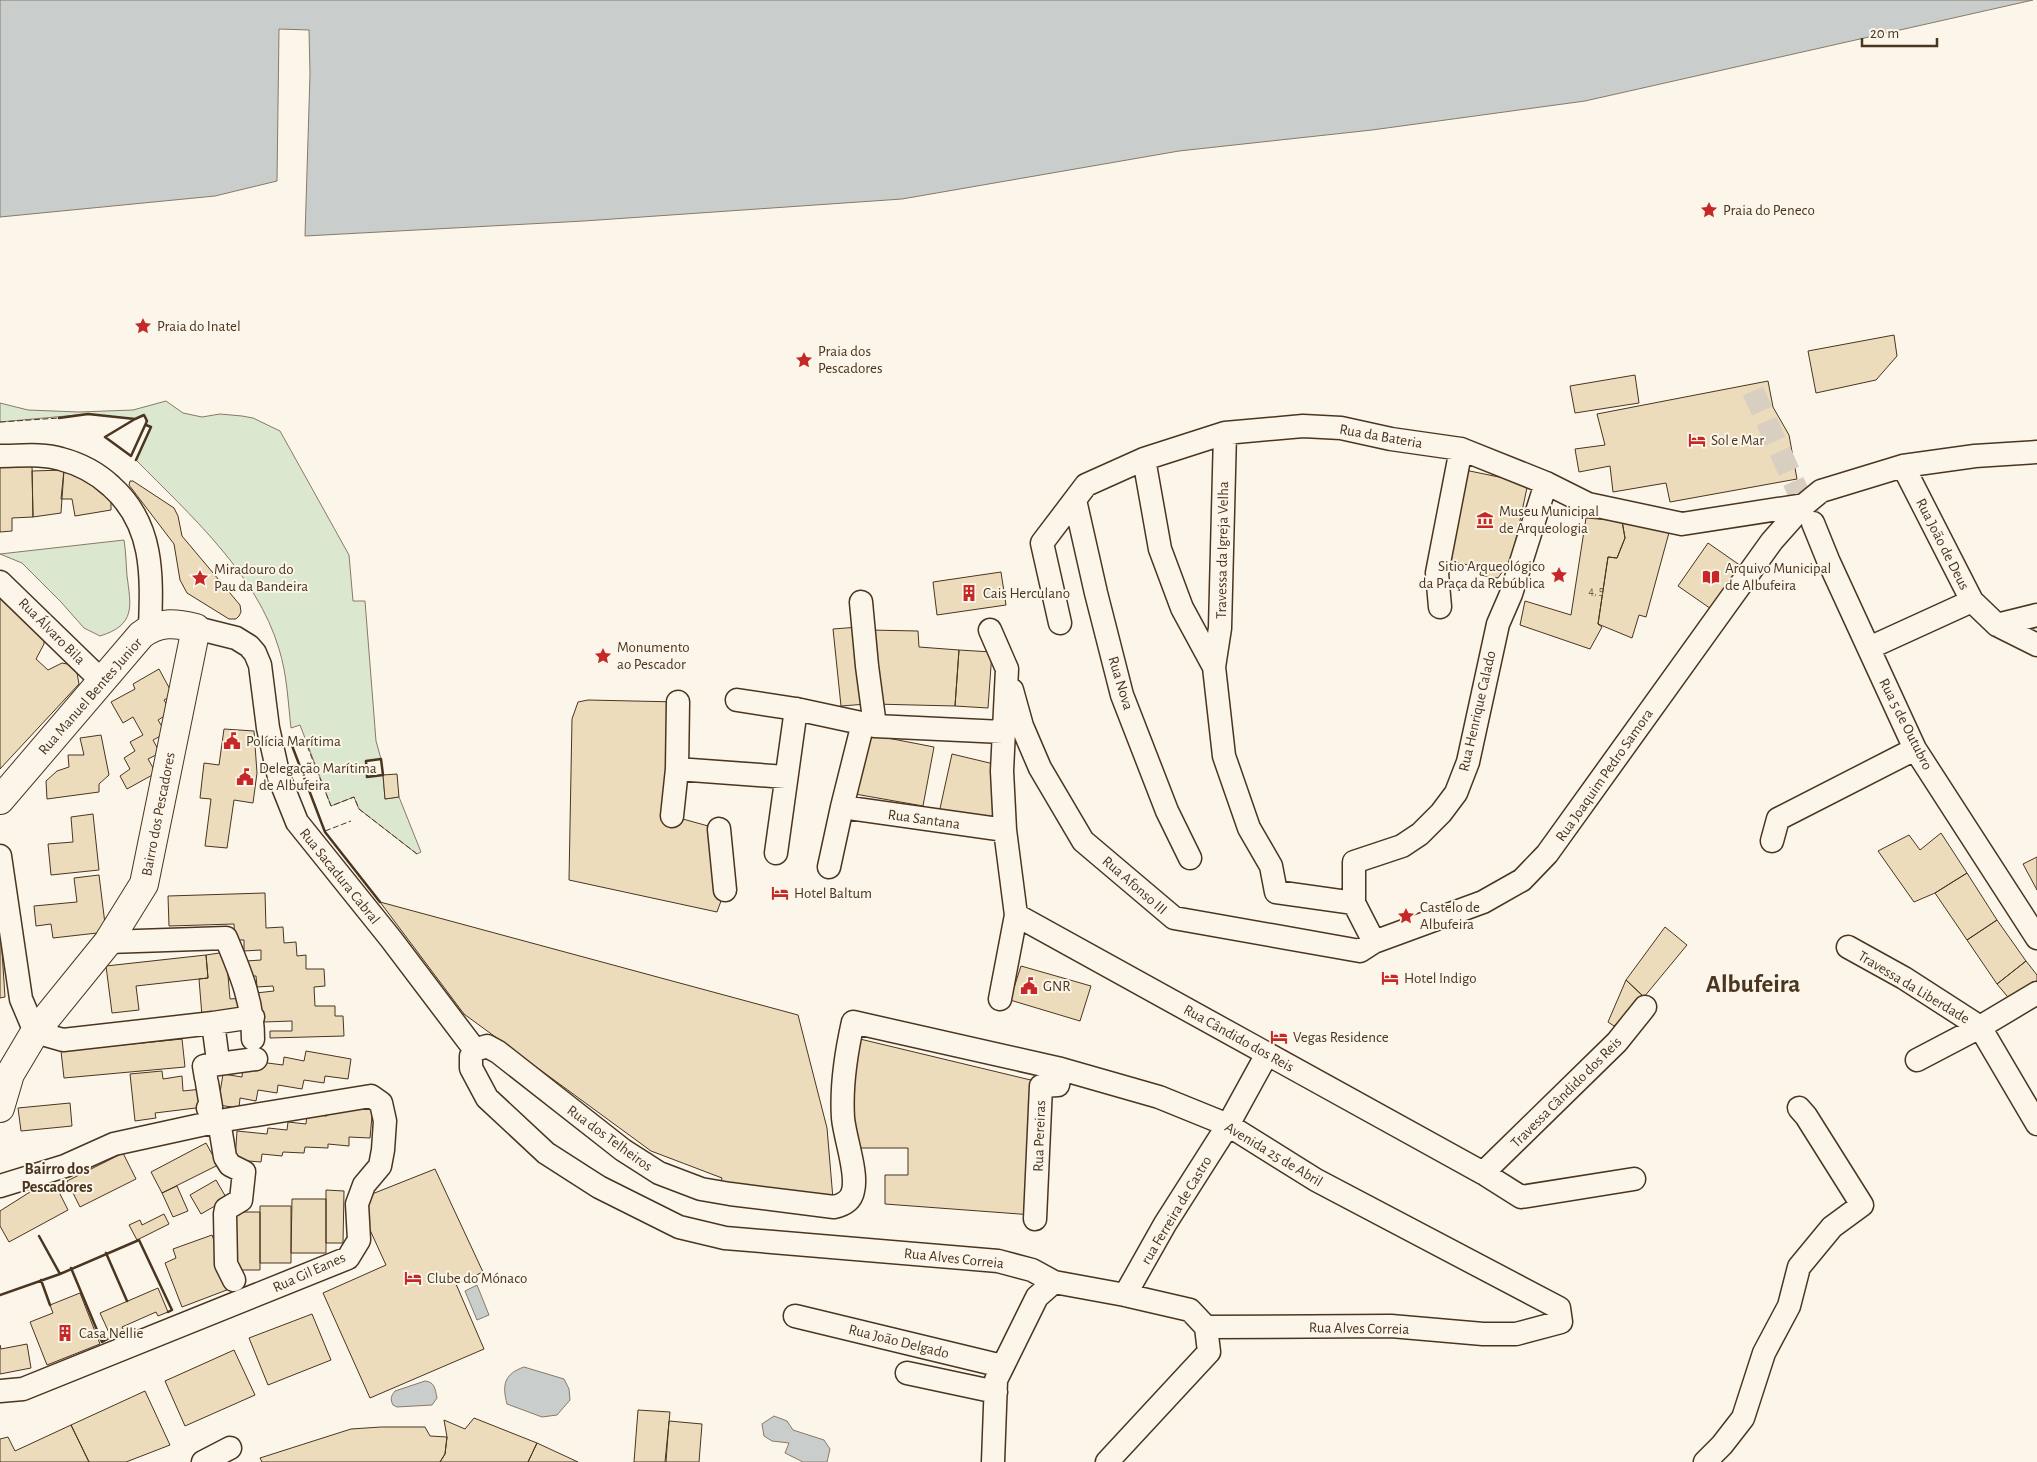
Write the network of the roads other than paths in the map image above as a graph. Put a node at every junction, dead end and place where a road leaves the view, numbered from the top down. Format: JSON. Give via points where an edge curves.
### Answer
{"nodes":[{"id":1,"x":1225,"y":433,"type":"junction"},
{"id":2,"x":1461,"y":449,"type":"junction"},
{"id":3,"x":2037,"y":452,"type":"edge"},
{"id":4,"x":0,"y":456,"type":"edge"},
{"id":5,"x":1144,"y":459,"type":"junction"},
{"id":6,"x":1903,"y":466,"type":"junction"},
{"id":7,"x":1546,"y":483,"type":"junction"},
{"id":8,"x":1075,"y":500,"type":"junction"},
{"id":9,"x":1808,"y":514,"type":"junction"},
{"id":10,"x":0,"y":582,"type":"edge"},
{"id":11,"x":1972,"y":601,"type":"junction"},
{"id":12,"x":861,"y":602,"type":"dead end"},
{"id":13,"x":1440,"y":608,"type":"dead end"},
{"id":14,"x":2037,"y":615,"type":"edge"},
{"id":15,"x":1060,"y":623,"type":"dead end"},
{"id":16,"x":1997,"y":625,"type":"junction"},
{"id":17,"x":150,"y":628,"type":"junction"},
{"id":18,"x":196,"y":628,"type":"junction"},
{"id":19,"x":990,"y":630,"type":"dead end"},
{"id":20,"x":2037,"y":645,"type":"edge"},
{"id":21,"x":1869,"y":648,"type":"junction"},
{"id":22,"x":1214,"y":667,"type":"junction"},
{"id":23,"x":1007,"y":669,"type":"junction"},
{"id":24,"x":103,"y":682,"type":"junction"},
{"id":25,"x":737,"y":700,"type":"dead end"},
{"id":26,"x":678,"y":702,"type":"dead end"},
{"id":27,"x":796,"y":709,"type":"junction"},
{"id":28,"x":869,"y":725,"type":"junction"},
{"id":29,"x":1003,"y":732,"type":"junction"},
{"id":30,"x":1915,"y":749,"type":"junction"},
{"id":31,"x":677,"y":768,"type":"junction"},
{"id":32,"x":786,"y":777,"type":"junction"},
{"id":33,"x":0,"y":800,"type":"edge"},
{"id":34,"x":842,"y":807,"type":"junction"},
{"id":35,"x":672,"y":816,"type":"dead end"},
{"id":36,"x":719,"y":829,"type":"dead end"},
{"id":37,"x":1005,"y":830,"type":"junction"},
{"id":38,"x":1772,"y":842,"type":"dead end"},
{"id":39,"x":776,"y":853,"type":"dead end"},
{"id":40,"x":0,"y":856,"type":"edge"},
{"id":41,"x":1190,"y":858,"type":"dead end"},
{"id":42,"x":829,"y":867,"type":"dead end"},
{"id":43,"x":725,"y":890,"type":"dead end"},
{"id":44,"x":1354,"y":904,"type":"junction"},
{"id":45,"x":2029,"y":909,"type":"edge"},
{"id":46,"x":1016,"y":915,"type":"junction"},
{"id":47,"x":2037,"y":938,"type":"edge"},
{"id":48,"x":108,"y":942,"type":"junction"},
{"id":49,"x":1374,"y":942,"type":"junction"},
{"id":50,"x":1848,"y":947,"type":"dead end"},
{"id":51,"x":2037,"y":993,"type":"edge"},
{"id":52,"x":1000,"y":998,"type":"dead end"},
{"id":53,"x":1645,"y":1006,"type":"dead end"},
{"id":54,"x":253,"y":1017,"type":"junction"},
{"id":55,"x":213,"y":1023,"type":"junction"},
{"id":56,"x":1980,"y":1027,"type":"junction"},
{"id":57,"x":35,"y":1032,"type":"junction"},
{"id":58,"x":475,"y":1050,"type":"junction"},
{"id":59,"x":217,"y":1053,"type":"dead end"},
{"id":60,"x":1268,"y":1054,"type":"junction"},
{"id":61,"x":1917,"y":1060,"type":"dead end"},
{"id":62,"x":1061,"y":1069,"type":"junction"},
{"id":63,"x":0,"y":1108,"type":"edge"},
{"id":64,"x":1799,"y":1108,"type":"dead end"},
{"id":65,"x":214,"y":1115,"type":"junction"},
{"id":66,"x":2037,"y":1124,"type":"edge"},
{"id":67,"x":1228,"y":1125,"type":"junction"},
{"id":68,"x":1483,"y":1174,"type":"junction"},
{"id":69,"x":1634,"y":1178,"type":"dead end"},
{"id":70,"x":0,"y":1186,"type":"edge"},
{"id":71,"x":848,"y":1201,"type":"joint"},
{"id":72,"x":1036,"y":1219,"type":"dead end"},
{"id":73,"x":234,"y":1280,"type":"dead end"},
{"id":74,"x":1054,"y":1282,"type":"junction"},
{"id":75,"x":1125,"y":1295,"type":"junction"},
{"id":76,"x":1560,"y":1315,"type":"joint"},
{"id":77,"x":795,"y":1316,"type":"dead end"},
{"id":78,"x":1206,"y":1327,"type":"junction"},
{"id":79,"x":1002,"y":1366,"type":"junction"},
{"id":80,"x":907,"y":1373,"type":"dead end"},
{"id":81,"x":0,"y":1391,"type":"edge"},
{"id":82,"x":996,"y":1392,"type":"junction"},
{"id":83,"x":229,"y":1449,"type":"dead end"},
{"id":84,"x":203,"y":1462,"type":"edge"},
{"id":85,"x":993,"y":1462,"type":"edge"},
{"id":86,"x":1107,"y":1462,"type":"edge"},
{"id":87,"x":1705,"y":1462,"type":"edge"}],
"edges":[{"from":1,"to":2,"type":"street","name":"Rua da Bateria","via":[[1303,426],[1341,428]]},
{"from":1,"to":5,"type":"street","name":"Rua da Bateria"},
{"from":1,"to":22,"type":"street","name":"Travessa da Igreja Velha","via":[[1220,628]]},
{"from":2,"to":7,"type":"street","name":"Rua da Bateria"},
{"from":2,"to":13,"type":"street","via":[[1437,573]]},
{"from":3,"to":6,"type":"street"},
{"from":4,"to":17,"type":"street","via":[[60,458],[82,466],[119,493],[137,518],[146,542],[151,582]]},
{"from":5,"to":8,"type":"street","name":"Rua da Bateria","via":[[1086,485]]},
{"from":5,"to":22,"type":"street","via":[[1160,549],[1182,608]]},
{"from":6,"to":9,"type":"street","via":[[1821,491]]},
{"from":6,"to":11,"type":"street","name":"Rua João de Deus"},
{"from":7,"to":9,"type":"street","name":"Rua da Bateria","via":[[1588,504],[1682,524]]},
{"from":7,"to":44,"type":"street","name":"Rua Henrique Calado","via":[[1511,594],[1498,624],[1468,762],[1456,793],[1420,834],[1402,846],[1354,862]]},
{"from":8,"to":15,"type":"street","name":"Rua da Bateria","via":[[1042,543]]},
{"from":8,"to":41,"type":"street","name":"Rua Nova","via":[[1122,695],[1167,811]]},
{"from":9,"to":21,"type":"street","name":"Rua 5 de Outubro"},
{"from":9,"to":49,"type":"street","name":"Rua Joaquim Pedro Samora","via":[[1772,541],[1568,828],[1522,880],[1483,902]]},
{"from":10,"to":24,"type":"street","name":"Rua Álvaro Bila"},
{"from":11,"to":16,"type":"street"},
{"from":11,"to":21,"type":"street","name":"Rua João de Deus"},
{"from":12,"to":28,"type":"street"},
{"from":14,"to":16,"type":"street"},
{"from":16,"to":20,"type":"street"},
{"from":17,"to":18,"type":"street","name":"Rua Manuel Bentes Junior","via":[[176,623]]},
{"from":17,"to":24,"type":"street","name":"Rua Manuel Bentes Junior"},
{"from":18,"to":48,"type":"street","name":"Bairro dos Pescadores","via":[[144,884]]},
{"from":18,"to":58,"type":"street","name":"Rua Sacadura Cabral","via":[[236,638],[255,653],[279,777],[297,822]]},
{"from":19,"to":23,"type":"street","name":"Rua Afonso III"},
{"from":21,"to":30,"type":"street","name":"Rua 5 de Outubro"},
{"from":22,"to":44,"type":"street","via":[[1224,756],[1276,892]]},
{"from":23,"to":29,"type":"street"},
{"from":23,"to":49,"type":"street","name":"Rua Afonso III","via":[[1025,734],[1040,768],[1083,841],[1174,918],[1360,951]]},
{"from":24,"to":33,"type":"street","name":"Rua Manuel Bentes Junior"},
{"from":25,"to":27,"type":"street"},
{"from":26,"to":31,"type":"street"},
{"from":27,"to":28,"type":"street"},
{"from":27,"to":32,"type":"street"},
{"from":28,"to":29,"type":"street"},
{"from":28,"to":34,"type":"street"},
{"from":29,"to":37,"type":"street"},
{"from":30,"to":38,"type":"street","via":[[1778,819]]},
{"from":30,"to":45,"type":"street","name":"Rua 5 de Outubro"},
{"from":31,"to":32,"type":"street"},
{"from":31,"to":35,"type":"street"},
{"from":32,"to":39,"type":"street"},
{"from":34,"to":37,"type":"street","name":"Rua Santana"},
{"from":34,"to":42,"type":"street"},
{"from":36,"to":43,"type":"street"},
{"from":37,"to":46,"type":"street"},
{"from":40,"to":57,"type":"street","via":[[21,999]]},
{"from":44,"to":49,"type":"street"},
{"from":45,"to":47,"type":"street","name":"Rua 5 de Outubro"},
{"from":46,"to":52,"type":"street"},
{"from":46,"to":60,"type":"street","name":"Rua Cândido dos Reis"},
{"from":48,"to":54,"type":"street","via":[[226,938],[245,984]]},
{"from":48,"to":57,"type":"street","name":"Bairro dos Pescadores"},
{"from":50,"to":56,"type":"street","name":"Travessa da Liberdade","via":[[1904,978]]},
{"from":51,"to":56,"type":"street"},
{"from":53,"to":68,"type":"street","name":"Travessa Cândido dos Reis","via":[[1617,1042]]},
{"from":54,"to":55,"type":"street"},
{"from":54,"to":65,"type":"street","via":[[254,1049],[204,1066]]},
{"from":55,"to":57,"type":"street","via":[[63,1040]]},
{"from":55,"to":59,"type":"street"},
{"from":56,"to":61,"type":"street"},
{"from":56,"to":66,"type":"street"},
{"from":57,"to":63,"type":"street","name":"Bairro dos Pescadores","via":[[10,1074]]},
{"from":58,"to":71,"type":"street","name":"Rua dos Telheiros","via":[[488,1046],[498,1052],[622,1150],[659,1172],[701,1189],[730,1194],[834,1207]]},
{"from":58,"to":74,"type":"street","name":"Rua Alves Correia","via":[[471,1056],[471,1068],[487,1098],[546,1153],[598,1187],[679,1227],[725,1238],[998,1261],[1032,1270]]},
{"from":60,"to":67,"type":"street","name":"rua Ferreira de Castro"},
{"from":60,"to":68,"type":"street","name":"Rua Cândido dos Reis"},
{"from":62,"to":67,"type":"street","name":"Avenida 25 de Abril","via":[[1159,1097]]},
{"from":62,"to":71,"type":"street","name":"Avenida 25 de Abril","via":[[853,1022],[842,1102],[854,1178],[853,1192]]},
{"from":62,"to":72,"type":"street","name":"Rua Pereiras","via":[[1058,1084],[1041,1086]]},
{"from":64,"to":87,"type":"street","via":[[1862,1205],[1832,1227],[1799,1267],[1789,1306],[1764,1353],[1743,1418]]},
{"from":65,"to":70,"type":"street","name":"Rua Gil Eanes","via":[[114,1144],[65,1166]]},
{"from":65,"to":73,"type":"street","via":[[225,1156],[230,1165],[244,1172],[242,1200],[226,1209],[225,1214],[226,1264]]},
{"from":65,"to":81,"type":"street","name":"Rua Gil Eanes","via":[[372,1096],[381,1103],[385,1121],[380,1166],[364,1185],[357,1204],[360,1240],[348,1258],[23,1389]]},
{"from":67,"to":75,"type":"street","name":"rua Ferreira de Castro","via":[[1165,1224]]},
{"from":67,"to":76,"type":"street","name":"Avenida 25 de Abril","via":[[1316,1180]]},
{"from":68,"to":69,"type":"street","name":"Rua Cândido dos Reis","via":[[1521,1197]]},
{"from":74,"to":75,"type":"street","name":"Rua Alves Correia"},
{"from":74,"to":79,"type":"street","via":[[1037,1297]]},
{"from":75,"to":78,"type":"street","name":"Rua Alves Correia","via":[[1190,1310]]},
{"from":76,"to":78,"type":"street","name":"Rua Alves Correia","via":[[1516,1334],[1391,1326]]},
{"from":77,"to":79,"type":"street","name":"Rua João Delgado"},
{"from":78,"to":86,"type":"street","via":[[1208,1352]]},
{"from":79,"to":82,"type":"street","via":[[996,1380]]},
{"from":80,"to":82,"type":"street"},
{"from":82,"to":85,"type":"street"},
{"from":83,"to":84,"type":"street"}]}
